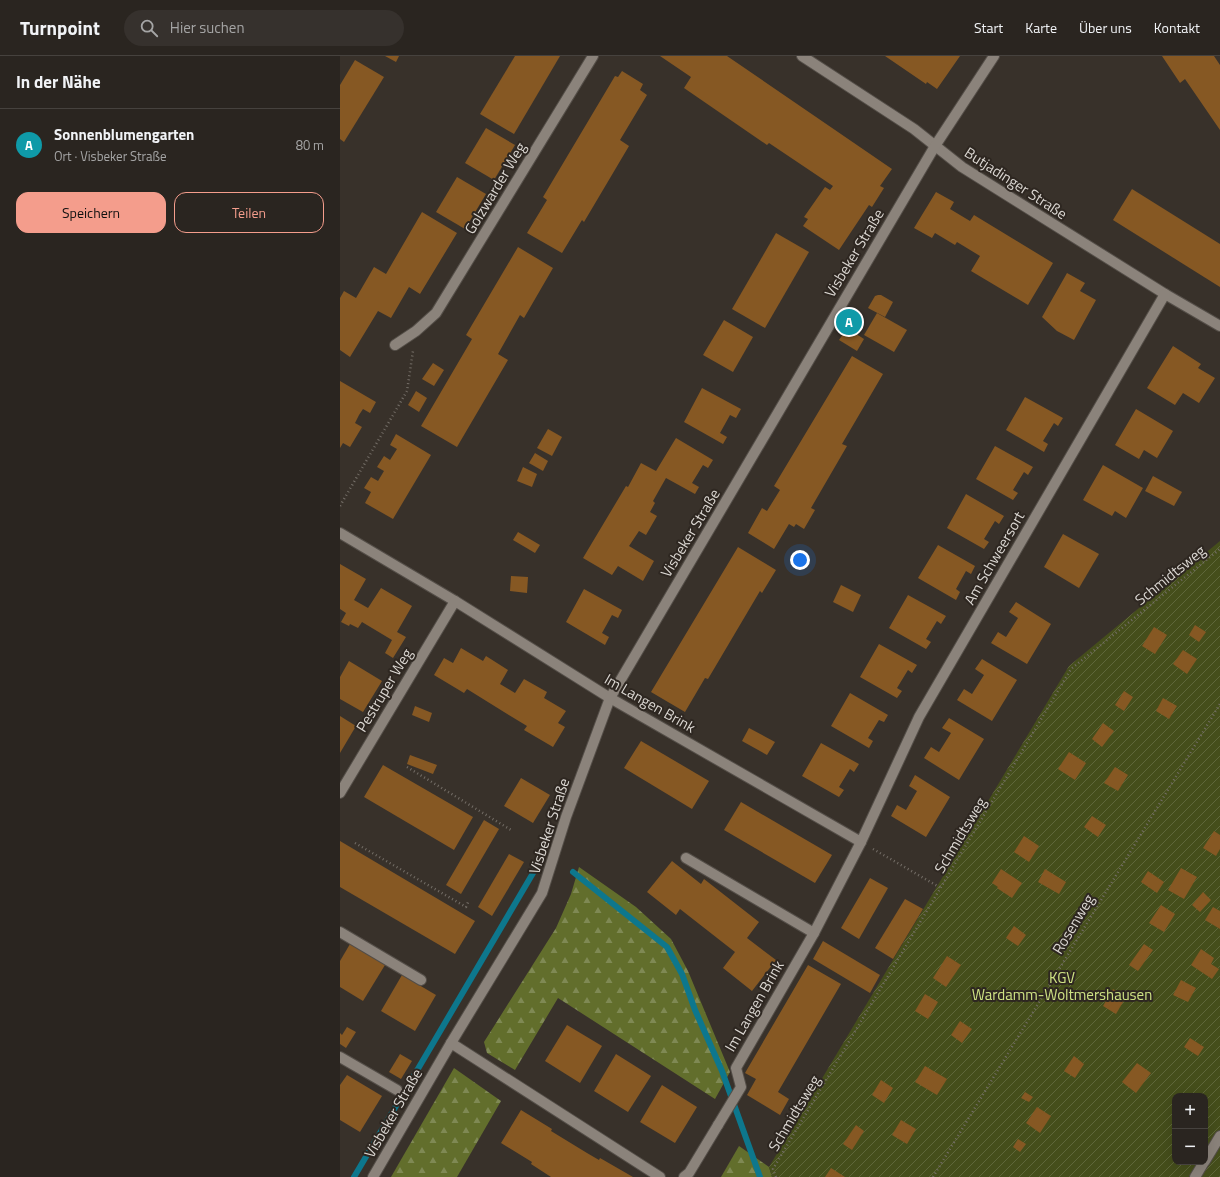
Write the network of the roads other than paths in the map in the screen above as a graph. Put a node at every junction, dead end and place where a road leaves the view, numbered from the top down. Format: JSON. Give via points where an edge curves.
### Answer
{"nodes":[{"id":1,"x":593,"y":56,"type":"edge"},
{"id":2,"x":802,"y":56,"type":"edge"},
{"id":3,"x":994,"y":56,"type":"edge"},
{"id":4,"x":935,"y":146,"type":"junction"},
{"id":5,"x":1165,"y":294,"type":"junction"},
{"id":6,"x":1220,"y":326,"type":"edge"},
{"id":7,"x":395,"y":345,"type":"dead end"},
{"id":8,"x":340,"y":533,"type":"edge"},
{"id":9,"x":455,"y":601,"type":"junction"},
{"id":10,"x":610,"y":698,"type":"junction"},
{"id":11,"x":340,"y":793,"type":"edge"},
{"id":12,"x":861,"y":842,"type":"junction"},
{"id":13,"x":686,"y":858,"type":"dead end"},
{"id":14,"x":340,"y":932,"type":"edge"},
{"id":15,"x":814,"y":933,"type":"junction"},
{"id":16,"x":421,"y":980,"type":"dead end"},
{"id":17,"x":451,"y":1044,"type":"junction"},
{"id":18,"x":340,"y":1057,"type":"edge"},
{"id":19,"x":397,"y":1090,"type":"dead end"},
{"id":20,"x":1220,"y":1136,"type":"edge"},
{"id":21,"x":1208,"y":1156,"type":"edge"},
{"id":22,"x":1202,"y":1165,"type":"edge"},
{"id":23,"x":373,"y":1177,"type":"edge"},
{"id":24,"x":660,"y":1177,"type":"edge"},
{"id":25,"x":684,"y":1177,"type":"edge"},
{"id":26,"x":1195,"y":1177,"type":"edge"}],
"edges":[{"from":1,"to":7,"type":"street","name":"Golzwarder Weg","via":[[436,313]]},
{"from":2,"to":4,"type":"street","name":"Butjadinger Straße","via":[[914,129]]},
{"from":3,"to":4,"type":"street","name":"Visbeker Straße"},
{"from":4,"to":5,"type":"street","name":"Butjadinger Straße","via":[[962,168]]},
{"from":4,"to":10,"type":"street","name":"Visbeker Straße"},
{"from":5,"to":6,"type":"street","name":"Butjadinger Straße"},
{"from":5,"to":12,"type":"street","name":"Am Schweersort","via":[[919,717]]},
{"from":8,"to":9,"type":"street","name":"Im Langen Brink"},
{"from":9,"to":10,"type":"street","name":"Im Langen Brink"},
{"from":9,"to":11,"type":"street","name":"Pestruper Weg"},
{"from":10,"to":12,"type":"street","name":"Im Langen Brink"},
{"from":10,"to":17,"type":"street","name":"Visbeker Straße","via":[[566,817],[542,893]]},
{"from":12,"to":15,"type":"street","name":"Im Langen Brink"},
{"from":13,"to":15,"type":"street"},
{"from":14,"to":16,"type":"street"},
{"from":15,"to":25,"type":"street","name":"Im Langen Brink","via":[[736,1068],[741,1087],[689,1173]]},
{"from":17,"to":23,"type":"street","name":"Visbeker Straße"},
{"from":17,"to":24,"type":"street"},
{"from":18,"to":19,"type":"street"},
{"from":20,"to":21,"type":"street"},
{"from":22,"to":26,"type":"street"}]}
